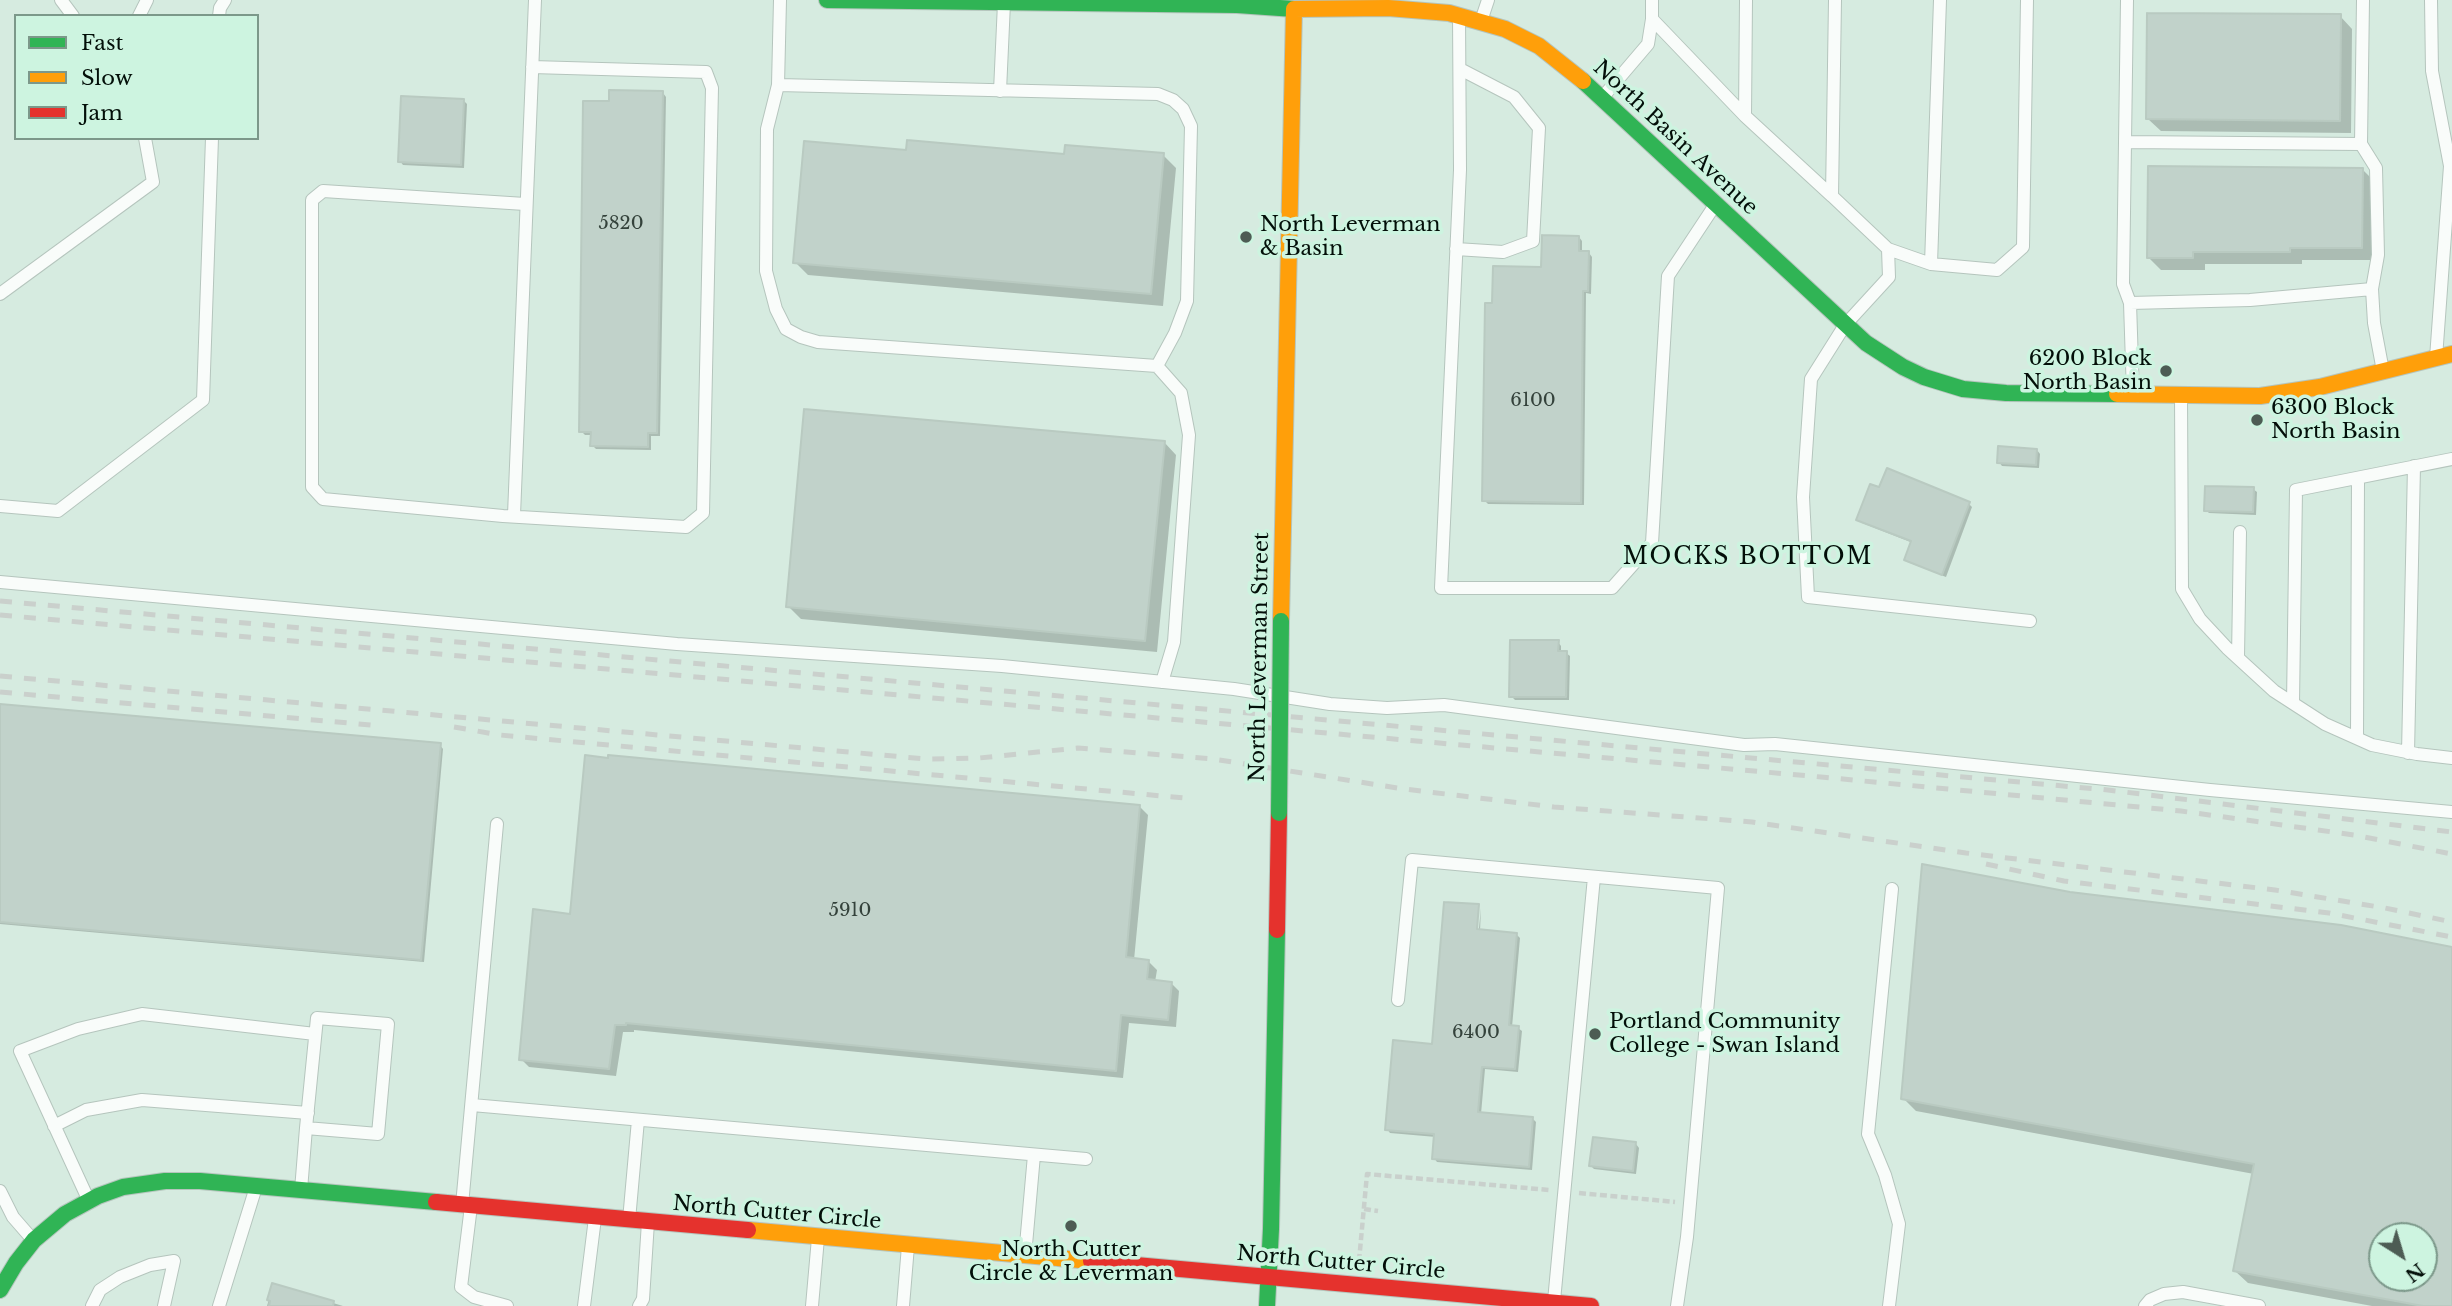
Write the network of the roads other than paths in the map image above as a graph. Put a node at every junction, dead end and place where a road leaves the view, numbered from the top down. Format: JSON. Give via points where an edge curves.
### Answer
{"nodes":[{"id":1,"x":61,"y":0,"type":"edge"},
{"id":2,"x":535,"y":0,"type":"edge"},
{"id":3,"x":780,"y":0,"type":"edge"},
{"id":4,"x":827,"y":0,"type":"edge"},
{"id":5,"x":890,"y":0,"type":"edge"},
{"id":6,"x":1488,"y":0,"type":"edge"},
{"id":7,"x":1652,"y":0,"type":"edge"},
{"id":8,"x":1746,"y":0,"type":"edge"},
{"id":9,"x":1835,"y":0,"type":"edge"},
{"id":10,"x":1940,"y":0,"type":"edge"},
{"id":11,"x":2027,"y":0,"type":"edge"},
{"id":12,"x":2127,"y":0,"type":"edge"},
{"id":13,"x":2363,"y":0,"type":"edge"},
{"id":14,"x":2431,"y":0,"type":"edge"},
{"id":15,"x":1004,"y":2,"type":"junction"},
{"id":16,"x":1296,"y":4,"type":"edge"},
{"id":17,"x":72,"y":14,"type":"edge"},
{"id":18,"x":1459,"y":16,"type":"junction"},
{"id":19,"x":1652,"y":19,"type":"junction"},
{"id":20,"x":1481,"y":21,"type":"junction"},
{"id":21,"x":532,"y":67,"type":"junction"},
{"id":22,"x":1460,"y":69,"type":"junction"},
{"id":23,"x":778,"y":85,"type":"junction"},
{"id":24,"x":1000,"y":90,"type":"junction"},
{"id":25,"x":1602,"y":99,"type":"junction"},
{"id":26,"x":1745,"y":116,"type":"junction"},
{"id":27,"x":145,"y":140,"type":"edge"},
{"id":28,"x":212,"y":140,"type":"edge"},
{"id":29,"x":2125,"y":142,"type":"junction"},
{"id":30,"x":2361,"y":144,"type":"junction"},
{"id":31,"x":2451,"y":166,"type":"edge"},
{"id":32,"x":1832,"y":196,"type":"junction"},
{"id":33,"x":525,"y":204,"type":"junction"},
{"id":34,"x":1716,"y":204,"type":"junction"},
{"id":35,"x":1457,"y":249,"type":"junction"},
{"id":36,"x":1888,"y":249,"type":"junction"},
{"id":37,"x":1931,"y":264,"type":"junction"},
{"id":38,"x":2372,"y":289,"type":"junction"},
{"id":39,"x":0,"y":294,"type":"edge"},
{"id":40,"x":2130,"y":303,"type":"junction"},
{"id":41,"x":1845,"y":325,"type":"junction"},
{"id":42,"x":2452,"y":354,"type":"edge"},
{"id":43,"x":2436,"y":358,"type":"junction"},
{"id":44,"x":1157,"y":366,"type":"junction"},
{"id":45,"x":2383,"y":371,"type":"junction"},
{"id":46,"x":2133,"y":395,"type":"junction"},
{"id":47,"x":2181,"y":395,"type":"junction"},
{"id":48,"x":2452,"y":459,"type":"edge"},
{"id":49,"x":2414,"y":467,"type":"junction"},
{"id":50,"x":2358,"y":478,"type":"junction"},
{"id":51,"x":0,"y":506,"type":"edge"},
{"id":52,"x":514,"y":515,"type":"junction"},
{"id":53,"x":2240,"y":532,"type":"dead end"},
{"id":54,"x":0,"y":582,"type":"edge"},
{"id":55,"x":2030,"y":621,"type":"dead end"},
{"id":56,"x":2238,"y":657,"type":"junction"},
{"id":57,"x":1163,"y":682,"type":"junction"},
{"id":58,"x":2293,"y":703,"type":"junction"},
{"id":59,"x":2357,"y":738,"type":"junction"},
{"id":60,"x":2408,"y":753,"type":"junction"},
{"id":61,"x":2452,"y":758,"type":"edge"},
{"id":62,"x":2452,"y":812,"type":"edge"},
{"id":63,"x":497,"y":824,"type":"dead end"},
{"id":64,"x":1594,"y":877,"type":"junction"},
{"id":65,"x":1892,"y":888,"type":"dead end"},
{"id":66,"x":1398,"y":1000,"type":"dead end"},
{"id":67,"x":315,"y":1034,"type":"junction"},
{"id":68,"x":471,"y":1105,"type":"junction"},
{"id":69,"x":308,"y":1113,"type":"junction"},
{"id":70,"x":638,"y":1120,"type":"junction"},
{"id":71,"x":54,"y":1126,"type":"junction"},
{"id":72,"x":306,"y":1128,"type":"junction"},
{"id":73,"x":1034,"y":1155,"type":"junction"},
{"id":74,"x":1086,"y":1159,"type":"dead end"},
{"id":75,"x":256,"y":1186,"type":"junction"},
{"id":76,"x":301,"y":1190,"type":"junction"},
{"id":77,"x":0,"y":1191,"type":"edge"},
{"id":78,"x":89,"y":1201,"type":"junction"},
{"id":79,"x":467,"y":1205,"type":"junction"},
{"id":80,"x":595,"y":1217,"type":"junction"},
{"id":81,"x":629,"y":1220,"type":"junction"},
{"id":82,"x":648,"y":1222,"type":"junction"},
{"id":83,"x":818,"y":1238,"type":"junction"},
{"id":84,"x":34,"y":1240,"type":"junction"},
{"id":85,"x":908,"y":1246,"type":"junction"},
{"id":86,"x":1025,"y":1256,"type":"junction"},
{"id":87,"x":1269,"y":1279,"type":"junction"},
{"id":88,"x":0,"y":1290,"type":"edge"},
{"id":89,"x":1554,"y":1303,"type":"junction"},
{"id":90,"x":92,"y":1306,"type":"edge"},
{"id":91,"x":164,"y":1306,"type":"edge"},
{"id":92,"x":219,"y":1306,"type":"edge"},
{"id":93,"x":507,"y":1306,"type":"edge"},
{"id":94,"x":584,"y":1306,"type":"edge"},
{"id":95,"x":639,"y":1306,"type":"edge"},
{"id":96,"x":811,"y":1306,"type":"edge"},
{"id":97,"x":903,"y":1306,"type":"edge"},
{"id":98,"x":1266,"y":1306,"type":"edge"},
{"id":99,"x":1591,"y":1306,"type":"edge"},
{"id":100,"x":1677,"y":1306,"type":"edge"},
{"id":101,"x":1889,"y":1306,"type":"edge"},
{"id":102,"x":2145,"y":1306,"type":"edge"},
{"id":103,"x":2259,"y":1306,"type":"edge"}],
"edges":[{"from":1,"to":17,"type":"lane"},
{"from":2,"to":21,"type":"lane"},
{"from":3,"to":23,"type":"lane"},
{"from":4,"to":5,"type":"street","name":"North Basin Avenue"},
{"from":5,"to":15,"type":"street","name":"North Basin Avenue"},
{"from":6,"to":20,"type":"lane"},
{"from":7,"to":19,"type":"lane"},
{"from":8,"to":26,"type":"lane"},
{"from":9,"to":32,"type":"lane"},
{"from":10,"to":37,"type":"lane"},
{"from":11,"to":37,"type":"lane","via":[[2024,247],[1997,270]]},
{"from":12,"to":29,"type":"lane"},
{"from":13,"to":30,"type":"lane"},
{"from":14,"to":31,"type":"lane","via":[[2432,71]]},
{"from":15,"to":16,"type":"street","name":"North Basin Avenue"},
{"from":15,"to":24,"type":"lane"},
{"from":16,"to":18,"type":"street","name":"North Basin Avenue"},
{"from":16,"to":87,"type":"street","name":"North Leverman Street","bridge":true},
{"from":18,"to":20,"type":"street","name":"North Basin Avenue"},
{"from":18,"to":22,"type":"lane"},
{"from":19,"to":25,"type":"lane","via":[[1648,44]]},
{"from":19,"to":26,"type":"lane"},
{"from":20,"to":25,"type":"street","name":"North Basin Avenue","via":[[1555,56]]},
{"from":21,"to":33,"type":"lane"},
{"from":21,"to":52,"type":"lane","via":[[706,72],[712,88],[703,513],[686,527]]},
{"from":22,"to":35,"type":"lane"},
{"from":22,"to":35,"type":"lane","via":[[1514,97],[1539,128],[1533,241],[1503,252]]},
{"from":23,"to":24,"type":"lane"},
{"from":23,"to":44,"type":"lane","via":[[767,129],[766,271],[786,329],[818,342]]},
{"from":24,"to":44,"type":"lane","via":[[1158,94],[1173,100],[1188,117],[1187,301]]},
{"from":25,"to":34,"type":"street","name":"North Basin Avenue"},
{"from":26,"to":32,"type":"lane"},
{"from":27,"to":39,"type":"lane","via":[[153,182]]},
{"from":28,"to":51,"type":"lane","via":[[203,400],[58,511]]},
{"from":29,"to":30,"type":"lane"},
{"from":29,"to":40,"type":"lane","via":[[2123,284]]},
{"from":30,"to":38,"type":"lane","via":[[2376,167],[2378,255]]},
{"from":31,"to":43,"type":"lane"},
{"from":32,"to":36,"type":"lane"},
{"from":33,"to":52,"type":"lane"},
{"from":33,"to":52,"type":"lane","via":[[323,191],[312,200],[312,487],[323,499]]},
{"from":34,"to":35,"type":"lane","via":[[1668,276],[1652,543],[1612,587],[1441,588]]},
{"from":34,"to":41,"type":"street","name":"North Basin Avenue"},
{"from":36,"to":37,"type":"lane"},
{"from":36,"to":41,"type":"lane","via":[[1889,277]]},
{"from":38,"to":40,"type":"lane","via":[[2250,300]]},
{"from":38,"to":45,"type":"lane"},
{"from":40,"to":46,"type":"lane"},
{"from":41,"to":46,"type":"street","name":"North Basin Avenue","via":[[1903,367],[1964,389]]},
{"from":41,"to":55,"type":"lane","via":[[1811,379],[1803,497],[1808,597]]},
{"from":42,"to":43,"type":"street","name":"North Basin Avenue"},
{"from":43,"to":45,"type":"street","name":"North Basin Avenue"},
{"from":44,"to":57,"type":"lane","via":[[1181,393],[1189,435],[1174,642]]},
{"from":45,"to":47,"type":"street","name":"North Basin Avenue","via":[[2280,394]]},
{"from":46,"to":47,"type":"street","name":"North Basin Avenue"},
{"from":47,"to":56,"type":"lane","via":[[2182,589],[2200,619]]},
{"from":48,"to":49,"type":"lane"},
{"from":49,"to":50,"type":"lane"},
{"from":49,"to":60,"type":"lane"},
{"from":50,"to":58,"type":"lane","via":[[2296,490]]},
{"from":50,"to":59,"type":"lane"},
{"from":53,"to":56,"type":"lane"},
{"from":54,"to":57,"type":"lane","via":[[677,644]]},
{"from":56,"to":58,"type":"lane"},
{"from":57,"to":62,"type":"lane","via":[[1330,704],[1444,705],[1744,745],[1775,744]]},
{"from":58,"to":59,"type":"lane"},
{"from":59,"to":60,"type":"lane"},
{"from":60,"to":61,"type":"lane"},
{"from":63,"to":68,"type":"lane"},
{"from":64,"to":66,"type":"lane","via":[[1412,860]]},
{"from":64,"to":89,"type":"lane"},
{"from":64,"to":100,"type":"lane","via":[[1718,888]]},
{"from":65,"to":101,"type":"lane","via":[[1868,1134],[1899,1224]]},
{"from":67,"to":69,"type":"lane"},
{"from":67,"to":71,"type":"lane","via":[[142,1014],[78,1029],[20,1051]]},
{"from":67,"to":72,"type":"lane","via":[[317,1018],[388,1024],[378,1134]]},
{"from":68,"to":70,"type":"lane"},
{"from":68,"to":79,"type":"lane"},
{"from":69,"to":71,"type":"lane","via":[[142,1100],[86,1110]]},
{"from":69,"to":72,"type":"lane"},
{"from":70,"to":73,"type":"lane"},
{"from":70,"to":81,"type":"lane"},
{"from":71,"to":78,"type":"lane"},
{"from":72,"to":76,"type":"lane"},
{"from":73,"to":74,"type":"lane"},
{"from":73,"to":86,"type":"lane"},
{"from":75,"to":76,"type":"street","name":"North Cutter Circle"},
{"from":75,"to":78,"type":"street","name":"North Cutter Circle","via":[[165,1181],[123,1187]]},
{"from":75,"to":92,"type":"lane"},
{"from":76,"to":79,"type":"street","name":"North Cutter Circle"},
{"from":77,"to":84,"type":"lane","via":[[13,1217]]},
{"from":78,"to":84,"type":"street","name":"North Cutter Circle"},
{"from":79,"to":80,"type":"street","name":"North Cutter Circle"},
{"from":79,"to":93,"type":"lane","via":[[461,1287],[474,1297]]},
{"from":80,"to":81,"type":"street","name":"North Cutter Circle"},
{"from":80,"to":94,"type":"lane"},
{"from":81,"to":82,"type":"street","name":"North Cutter Circle"},
{"from":82,"to":83,"type":"street","name":"North Cutter Circle"},
{"from":82,"to":95,"type":"lane"},
{"from":83,"to":85,"type":"street","name":"North Cutter Circle"},
{"from":83,"to":96,"type":"lane"},
{"from":84,"to":88,"type":"street","name":"North Cutter Circle"},
{"from":85,"to":86,"type":"street","name":"North Cutter Circle"},
{"from":85,"to":97,"type":"lane"},
{"from":86,"to":87,"type":"street","name":"North Cutter Circle"},
{"from":87,"to":89,"type":"street","name":"North Cutter Circle"},
{"from":87,"to":98,"type":"street","name":"North Leverman Street"},
{"from":89,"to":99,"type":"street","name":"North Cutter Circle"},
{"from":90,"to":91,"type":"lane","via":[[100,1290],[120,1277],[174,1261]]},
{"from":102,"to":103,"type":"lane","via":[[2164,1294],[2183,1292]]}]}
